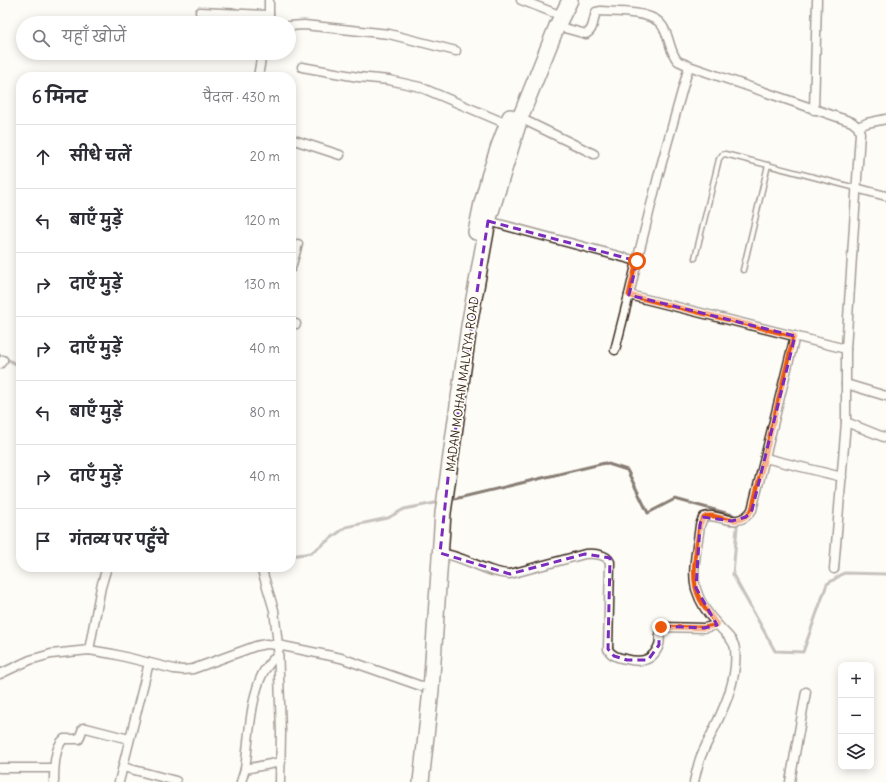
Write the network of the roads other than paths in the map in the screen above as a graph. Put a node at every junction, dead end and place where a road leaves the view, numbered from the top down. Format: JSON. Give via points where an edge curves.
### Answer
{"nodes":[{"id":1,"x":269,"y":0,"type":"edge"},
{"id":2,"x":521,"y":0,"type":"edge"},
{"id":3,"x":570,"y":0,"type":"edge"},
{"id":4,"x":817,"y":0,"type":"edge"},
{"id":5,"x":200,"y":12,"type":"dead end"},
{"id":6,"x":558,"y":14,"type":"edge"},
{"id":7,"x":239,"y":16,"type":"edge"},
{"id":8,"x":268,"y":16,"type":"edge"},
{"id":9,"x":296,"y":26,"type":"edge"},
{"id":10,"x":456,"y":51,"type":"dead end"},
{"id":11,"x":261,"y":60,"type":"edge"},
{"id":12,"x":689,"y":66,"type":"junction"},
{"id":13,"x":302,"y":67,"type":"dead end"},
{"id":14,"x":259,"y":72,"type":"edge"},
{"id":15,"x":814,"y":110,"type":"junction"},
{"id":16,"x":886,"y":119,"type":"edge"},
{"id":17,"x":513,"y":121,"type":"junction"},
{"id":18,"x":858,"y":127,"type":"junction"},
{"id":19,"x":296,"y":142,"type":"edge"},
{"id":20,"x":594,"y":154,"type":"dead end"},
{"id":21,"x":340,"y":155,"type":"dead end"},
{"id":22,"x":768,"y":165,"type":"junction"},
{"id":23,"x":856,"y":188,"type":"junction"},
{"id":24,"x":886,"y":196,"type":"edge"},
{"id":25,"x":488,"y":221,"type":"junction"},
{"id":26,"x":298,"y":244,"type":"dead end"},
{"id":27,"x":296,"y":251,"type":"edge"},
{"id":28,"x":695,"y":258,"type":"dead end"},
{"id":29,"x":637,"y":261,"type":"junction"},
{"id":30,"x":743,"y":270,"type":"dead end"},
{"id":31,"x":629,"y":295,"type":"junction"},
{"id":32,"x":794,"y":336,"type":"junction"},
{"id":33,"x":846,"y":349,"type":"junction"},
{"id":34,"x":615,"y":350,"type":"dead end"},
{"id":35,"x":846,"y":384,"type":"junction"},
{"id":36,"x":886,"y":396,"type":"edge"},
{"id":37,"x":846,"y":422,"type":"junction"},
{"id":38,"x":886,"y":438,"type":"edge"},
{"id":39,"x":765,"y":458,"type":"junction"},
{"id":40,"x":842,"y":477,"type":"junction"},
{"id":41,"x":444,"y":480,"type":"junction"},
{"id":42,"x":441,"y":513,"type":"junction"},
{"id":43,"x":440,"y":554,"type":"junction"},
{"id":44,"x":834,"y":569,"type":"dead end"},
{"id":45,"x":105,"y":572,"type":"edge"},
{"id":46,"x":263,"y":572,"type":"edge"},
{"id":47,"x":717,"y":625,"type":"junction"},
{"id":48,"x":278,"y":645,"type":"junction"},
{"id":49,"x":89,"y":650,"type":"junction"},
{"id":50,"x":278,"y":654,"type":"junction"},
{"id":51,"x":148,"y":663,"type":"junction"},
{"id":52,"x":0,"y":674,"type":"edge"},
{"id":53,"x":421,"y":686,"type":"junction"},
{"id":54,"x":806,"y":692,"type":"dead end"},
{"id":55,"x":130,"y":740,"type":"junction"},
{"id":56,"x":281,"y":762,"type":"junction"},
{"id":57,"x":123,"y":767,"type":"junction"},
{"id":58,"x":0,"y":768,"type":"edge"},
{"id":59,"x":54,"y":768,"type":"junction"},
{"id":60,"x":244,"y":769,"type":"junction"},
{"id":61,"x":176,"y":780,"type":"dead end"},
{"id":62,"x":54,"y":782,"type":"edge"},
{"id":63,"x":119,"y":782,"type":"edge"},
{"id":64,"x":241,"y":782,"type":"edge"},
{"id":65,"x":280,"y":782,"type":"edge"},
{"id":66,"x":411,"y":782,"type":"edge"},
{"id":67,"x":420,"y":782,"type":"edge"},
{"id":68,"x":694,"y":782,"type":"edge"},
{"id":69,"x":790,"y":782,"type":"edge"}],
"edges":[{"from":1,"to":8,"type":"street"},
{"from":2,"to":6,"type":"street"},
{"from":3,"to":6,"type":"highway","name":"MADAN MOHAN MALVIYA ROAD"},
{"from":4,"to":15,"type":"street"},
{"from":5,"to":7,"type":"street"},
{"from":6,"to":12,"type":"street","via":[[586,34],[592,28],[596,12],[650,17],[659,22],[665,31],[674,56]]},
{"from":6,"to":17,"type":"highway","name":"MADAN MOHAN MALVIYA ROAD"},
{"from":9,"to":10,"type":"street","via":[[389,34]]},
{"from":11,"to":14,"type":"street"},
{"from":12,"to":15,"type":"street"},
{"from":12,"to":29,"type":"street"},
{"from":13,"to":17,"type":"street","via":[[420,87]]},
{"from":15,"to":18,"type":"street","via":[[852,122]]},
{"from":16,"to":18,"type":"street","via":[[867,122]]},
{"from":17,"to":20,"type":"street"},
{"from":17,"to":25,"type":"highway","name":"MADAN MOHAN MALVIYA ROAD"},
{"from":17,"to":41,"type":"highway","name":"MADAN MOHAN MALVIYA ROAD","via":[[494,161],[480,211],[460,336]]},
{"from":18,"to":23,"type":"street","via":[[860,132]]},
{"from":19,"to":21,"type":"street"},
{"from":22,"to":23,"type":"lane"},
{"from":22,"to":28,"type":"lane","via":[[729,154],[722,155]]},
{"from":22,"to":30,"type":"lane"},
{"from":23,"to":24,"type":"street"},
{"from":23,"to":33,"type":"street"},
{"from":25,"to":29,"type":"street"},
{"from":25,"to":41,"type":"highway","name":"MADAN MOHAN MALVIYA ROAD"},
{"from":26,"to":27,"type":"street"},
{"from":29,"to":31,"type":"street"},
{"from":31,"to":32,"type":"street"},
{"from":31,"to":34,"type":"street"},
{"from":32,"to":33,"type":"street"},
{"from":32,"to":39,"type":"street"},
{"from":33,"to":35,"type":"street"},
{"from":35,"to":36,"type":"street"},
{"from":35,"to":37,"type":"street"},
{"from":37,"to":38,"type":"street"},
{"from":37,"to":40,"type":"street"},
{"from":39,"to":40,"type":"street"},
{"from":39,"to":47,"type":"street","via":[[752,510],[746,517],[736,520],[709,516],[704,517],[700,525],[694,576],[696,588],[699,598]]},
{"from":40,"to":44,"type":"street"},
{"from":41,"to":42,"type":"highway","name":"MADAN MOHAN MALVIYA ROAD"},
{"from":42,"to":43,"type":"highway","name":"MADAN MOHAN MALVIYA ROAD"},
{"from":42,"to":53,"type":"highway","name":"MADAN MOHAN MALVIYA ROAD"},
{"from":43,"to":47,"type":"street","via":[[458,556],[502,574],[590,553],[607,557],[610,562],[608,649],[614,656],[627,660],[645,661],[650,658],[659,645],[661,627],[704,628]]},
{"from":43,"to":67,"type":"highway","name":"MADAN MOHAN MALVIYA ROAD"},
{"from":45,"to":49,"type":"street","via":[[100,587]]},
{"from":46,"to":48,"type":"street","via":[[274,610]]},
{"from":47,"to":68,"type":"street","via":[[735,647],[736,665],[725,704],[701,757]]},
{"from":48,"to":50,"type":"street"},
{"from":48,"to":51,"type":"street","via":[[256,646],[192,669],[183,670]]},
{"from":48,"to":53,"type":"street","via":[[341,658]]},
{"from":49,"to":51,"type":"street"},
{"from":49,"to":52,"type":"street","via":[[51,654],[30,660]]},
{"from":50,"to":56,"type":"street"},
{"from":50,"to":60,"type":"street","via":[[270,662],[259,684]]},
{"from":51,"to":55,"type":"street"},
{"from":53,"to":66,"type":"highway","name":"MADAN MOHAN MALVIYA ROAD"},
{"from":54,"to":69,"type":"street"},
{"from":55,"to":57,"type":"street"},
{"from":55,"to":59,"type":"street","via":[[83,728],[79,739],[66,738],[61,741]]},
{"from":56,"to":60,"type":"street"},
{"from":56,"to":65,"type":"street"},
{"from":57,"to":61,"type":"street"},
{"from":57,"to":63,"type":"street"},
{"from":58,"to":59,"type":"street"},
{"from":59,"to":62,"type":"street"},
{"from":60,"to":64,"type":"street"}]}
